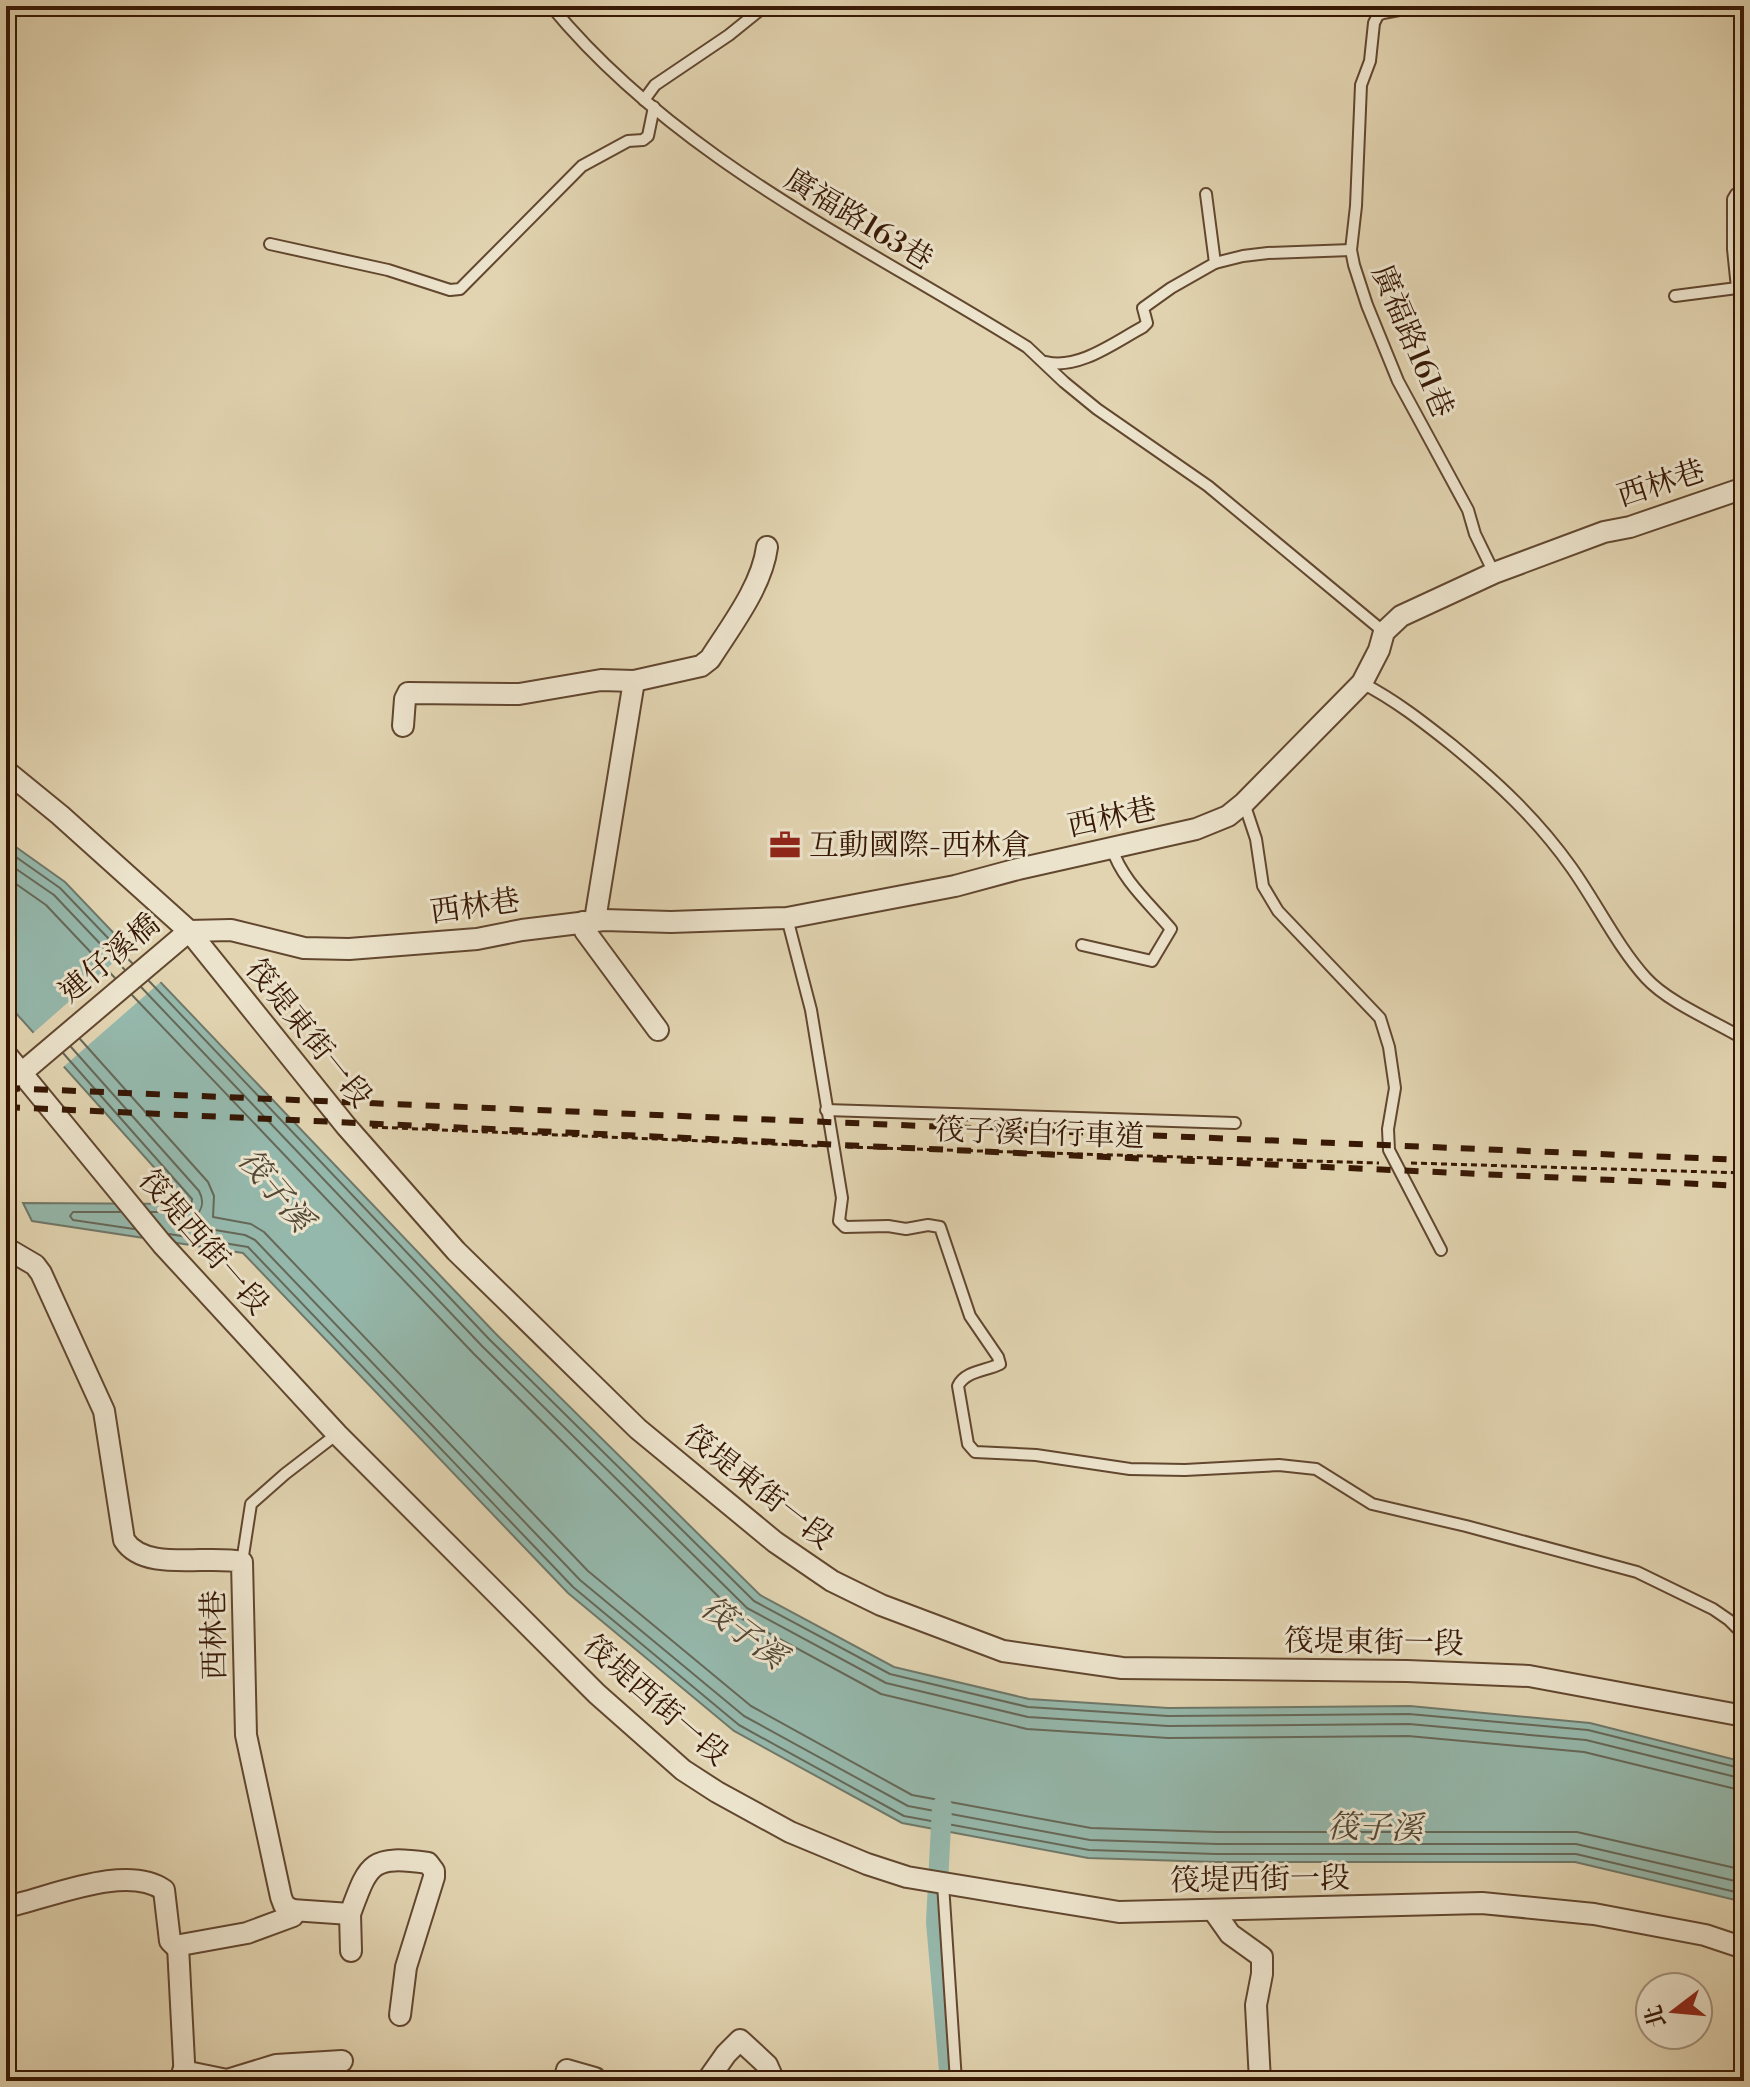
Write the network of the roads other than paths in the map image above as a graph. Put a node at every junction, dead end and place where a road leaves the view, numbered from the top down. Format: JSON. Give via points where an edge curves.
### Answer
{"nodes":[{"id":1,"x":551,"y":6,"type":"edge"},
{"id":2,"x":765,"y":6,"type":"edge"},
{"id":3,"x":1420,"y":6,"type":"edge"},
{"id":4,"x":644,"y":100,"type":"junction"},
{"id":5,"x":654,"y":107,"type":"junction"},
{"id":6,"x":1744,"y":192,"type":"edge"},
{"id":7,"x":1206,"y":194,"type":"dead end"},
{"id":8,"x":270,"y":244,"type":"dead end"},
{"id":9,"x":1351,"y":250,"type":"junction"},
{"id":10,"x":1215,"y":263,"type":"junction"},
{"id":11,"x":1675,"y":296,"type":"dead end"},
{"id":12,"x":1046,"y":362,"type":"junction"},
{"id":13,"x":1744,"y":488,"type":"edge"},
{"id":14,"x":767,"y":547,"type":"dead end"},
{"id":15,"x":1494,"y":573,"type":"junction"},
{"id":16,"x":1384,"y":632,"type":"junction"},
{"id":17,"x":634,"y":681,"type":"junction"},
{"id":18,"x":1362,"y":683,"type":"junction"},
{"id":19,"x":403,"y":726,"type":"dead end"},
{"id":20,"x":6,"y":771,"type":"edge"},
{"id":21,"x":1244,"y":803,"type":"junction"},
{"id":22,"x":1112,"y":847,"type":"junction"},
{"id":23,"x":787,"y":918,"type":"junction"},
{"id":24,"x":589,"y":921,"type":"junction"},
{"id":25,"x":181,"y":936,"type":"junction"},
{"id":26,"x":1082,"y":945,"type":"dead end"},
{"id":27,"x":658,"y":1030,"type":"dead end"},
{"id":28,"x":1744,"y":1039,"type":"edge"},
{"id":29,"x":6,"y":1054,"type":"edge"},
{"id":30,"x":20,"y":1074,"type":"edge"},
{"id":31,"x":826,"y":1110,"type":"junction"},
{"id":32,"x":1235,"y":1123,"type":"dead end"},
{"id":33,"x":6,"y":1248,"type":"edge"},
{"id":34,"x":1441,"y":1250,"type":"dead end"},
{"id":35,"x":337,"y":1434,"type":"junction"},
{"id":36,"x":242,"y":1562,"type":"junction"},
{"id":37,"x":1744,"y":1623,"type":"edge"},
{"id":38,"x":1744,"y":1716,"type":"edge"},
{"id":39,"x":943,"y":1884,"type":"junction"},
{"id":40,"x":6,"y":1907,"type":"edge"},
{"id":41,"x":292,"y":1910,"type":"junction"},
{"id":42,"x":1213,"y":1910,"type":"junction"},
{"id":43,"x":350,"y":1914,"type":"junction"},
{"id":44,"x":178,"y":1946,"type":"junction"},
{"id":45,"x":1744,"y":1948,"type":"edge"},
{"id":46,"x":351,"y":1951,"type":"dead end"},
{"id":47,"x":400,"y":2015,"type":"dead end"},
{"id":48,"x":342,"y":2061,"type":"dead end"},
{"id":49,"x":184,"y":2076,"type":"edge"},
{"id":50,"x":595,"y":2078,"type":"dead end"},
{"id":51,"x":564,"y":2081,"type":"edge"},
{"id":52,"x":707,"y":2081,"type":"edge"},
{"id":53,"x":774,"y":2081,"type":"edge"},
{"id":54,"x":956,"y":2081,"type":"edge"},
{"id":55,"x":1260,"y":2081,"type":"edge"}],
"edges":[{"from":1,"to":4,"type":"lane","name":"廣福路163巷"},
{"from":2,"to":4,"type":"lane","via":[[655,85]]},
{"from":3,"to":9,"type":"lane","name":"廣福路161巷","via":[[1383,13],[1374,23],[1361,85]]},
{"from":4,"to":5,"type":"lane","name":"廣福路163巷"},
{"from":5,"to":8,"type":"lane","via":[[648,136],[582,166],[460,289]]},
{"from":5,"to":12,"type":"lane","name":"廣福路163巷","via":[[761,189]]},
{"from":6,"to":11,"type":"lane","via":[[1733,199],[1737,288]]},
{"from":7,"to":10,"type":"lane"},
{"from":9,"to":10,"type":"lane","via":[[1268,253]]},
{"from":9,"to":15,"type":"lane","name":"廣福路161巷","via":[[1398,381],[1468,510]]},
{"from":10,"to":12,"type":"lane","via":[[1143,308],[1143,327],[1080,360]]},
{"from":12,"to":16,"type":"lane","name":"廣福路163巷","via":[[1097,409],[1208,486]]},
{"from":13,"to":15,"type":"street","name":"西林巷"},
{"from":14,"to":17,"type":"street","via":[[765,564],[710,659],[688,670]]},
{"from":15,"to":16,"type":"street","name":"西林巷","via":[[1401,616]]},
{"from":16,"to":18,"type":"street","name":"西林巷"},
{"from":17,"to":19,"type":"street","via":[[601,680],[519,694],[408,693]]},
{"from":17,"to":24,"type":"street"},
{"from":18,"to":21,"type":"street","name":"西林巷"},
{"from":18,"to":28,"type":"lane","via":[[1412,713],[1528,812],[1646,978]]},
{"from":20,"to":25,"type":"street","name":"筏堤東街一段","via":[[60,815]]},
{"from":21,"to":22,"type":"street","name":"西林巷","via":[[1206,826]]},
{"from":21,"to":34,"type":"lane","via":[[1263,886],[1274,904],[1380,1018],[1395,1088],[1389,1150]]},
{"from":22,"to":23,"type":"street","name":"西林巷","via":[[955,886]]},
{"from":22,"to":26,"type":"lane","via":[[1124,874],[1171,929],[1152,961]]},
{"from":23,"to":24,"type":"street","name":"西林巷"},
{"from":23,"to":31,"type":"lane","via":[[811,1010]]},
{"from":24,"to":25,"type":"street","name":"西林巷","via":[[477,939],[349,949],[304,948],[231,930]]},
{"from":24,"to":27,"type":"street","via":[[585,931]]},
{"from":25,"to":30,"type":"street","name":"連仔溪橋"},
{"from":25,"to":38,"type":"street","name":"筏堤東街一段","via":[[456,1251],[638,1429],[775,1542],[832,1581],[1003,1651],[1122,1668],[1529,1676]]},
{"from":29,"to":30,"type":"street","name":"筏堤西街一段"},
{"from":30,"to":35,"type":"street","name":"筏堤西街一段","via":[[162,1244]]},
{"from":31,"to":32,"type":"lane"},
{"from":31,"to":37,"type":"lane","via":[[842,1198],[839,1221],[845,1227],[940,1227],[970,1316],[1000,1364],[970,1374],[958,1386],[968,1444],[975,1452],[1130,1469],[1316,1469],[1372,1504],[1637,1572],[1713,1609],[1737,1628]]},
{"from":33,"to":36,"type":"street","name":"西林巷","via":[[41,1273],[104,1411],[124,1540],[130,1548],[135,1554],[168,1560]]},
{"from":35,"to":36,"type":"lane","via":[[251,1504]]},
{"from":35,"to":39,"type":"street","name":"筏堤西街一段","via":[[597,1694],[683,1770],[753,1813],[827,1849]]},
{"from":36,"to":41,"type":"street","name":"西林巷","via":[[246,1735],[281,1897]]},
{"from":39,"to":42,"type":"street","name":"筏堤西街一段","via":[[1119,1912]]},
{"from":39,"to":54,"type":"lane"},
{"from":40,"to":44,"type":"street","via":[[103,1882],[156,1885],[166,1896],[170,1941]]},
{"from":41,"to":43,"type":"street"},
{"from":41,"to":44,"type":"street","via":[[293,1916],[247,1933]]},
{"from":42,"to":45,"type":"street","name":"筏堤西街一段","via":[[1482,1903],[1594,1914],[1705,1935]]},
{"from":42,"to":55,"type":"street","via":[[1230,1934],[1262,1957],[1256,2005]]},
{"from":43,"to":46,"type":"street"},
{"from":43,"to":47,"type":"street","via":[[368,1870],[402,1860],[432,1867],[434,1877],[406,1967]]},
{"from":44,"to":49,"type":"street"},
{"from":48,"to":49,"type":"street","via":[[276,2065],[227,2080]]},
{"from":50,"to":51,"type":"street","via":[[567,2070]]},
{"from":52,"to":53,"type":"street","via":[[740,2040],[767,2065]]}]}
